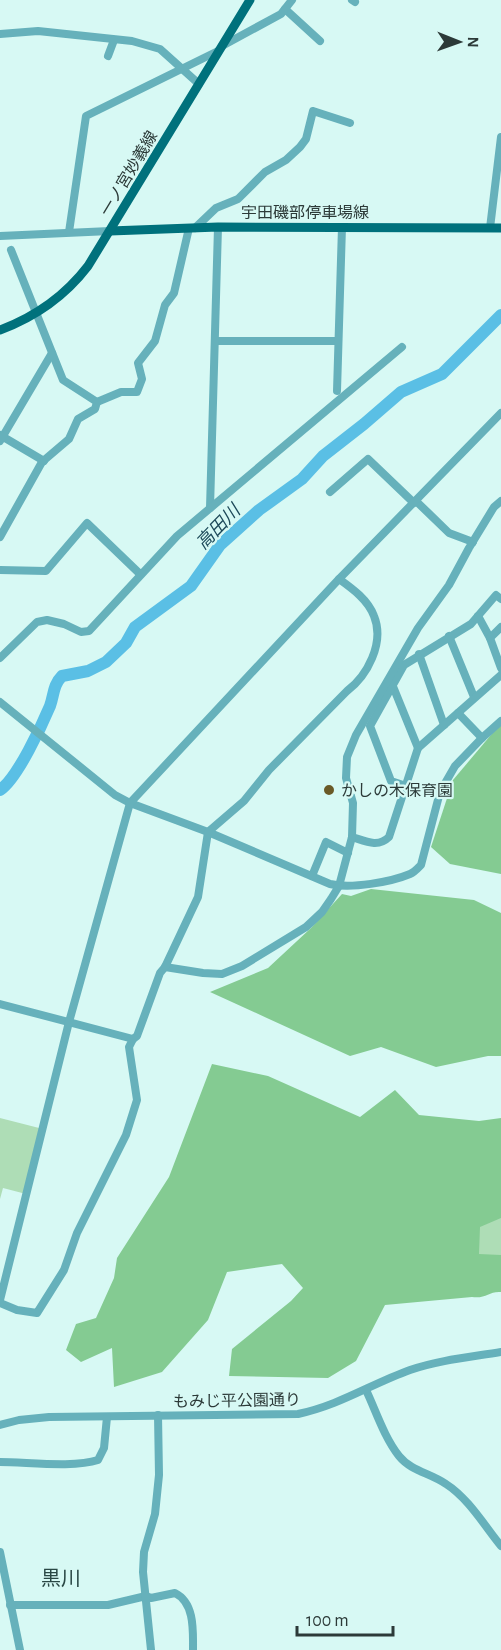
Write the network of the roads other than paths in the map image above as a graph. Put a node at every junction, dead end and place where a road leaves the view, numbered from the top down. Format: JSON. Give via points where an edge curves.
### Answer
{"nodes":[{"id":1,"x":250,"y":0,"type":"edge"},
{"id":2,"x":292,"y":0,"type":"edge"},
{"id":3,"x":285,"y":9,"type":"junction"},
{"id":4,"x":0,"y":34,"type":"edge"},
{"id":5,"x":114,"y":40,"type":"junction"},
{"id":6,"x":320,"y":40,"type":"dead end"},
{"id":7,"x":220,"y":49,"type":"junction"},
{"id":8,"x":108,"y":56,"type":"dead end"},
{"id":9,"x":182,"y":69,"type":"junction"},
{"id":10,"x":199,"y":84,"type":"junction"},
{"id":11,"x":350,"y":123,"type":"dead end"},
{"id":12,"x":501,"y":136,"type":"edge"},
{"id":13,"x":218,"y":227,"type":"junction"},
{"id":14,"x":342,"y":227,"type":"junction"},
{"id":15,"x":192,"y":228,"type":"junction"},
{"id":16,"x":490,"y":228,"type":"junction"},
{"id":17,"x":501,"y":228,"type":"edge"},
{"id":18,"x":110,"y":231,"type":"junction"},
{"id":19,"x":69,"y":232,"type":"junction"},
{"id":20,"x":0,"y":236,"type":"edge"},
{"id":21,"x":11,"y":250,"type":"dead end"},
{"id":22,"x":35,"y":313,"type":"junction"},
{"id":23,"x":0,"y":330,"type":"edge"},
{"id":24,"x":215,"y":341,"type":"junction"},
{"id":25,"x":338,"y":341,"type":"junction"},
{"id":26,"x":402,"y":347,"type":"dead end"},
{"id":27,"x":52,"y":353,"type":"junction"},
{"id":28,"x":337,"y":391,"type":"dead end"},
{"id":29,"x":96,"y":402,"type":"junction"},
{"id":30,"x":501,"y":412,"type":"edge"},
{"id":31,"x":1,"y":437,"type":"edge"},
{"id":32,"x":44,"y":460,"type":"junction"},
{"id":33,"x":330,"y":492,"type":"dead end"},
{"id":34,"x":501,"y":501,"type":"edge"},
{"id":35,"x":415,"y":502,"type":"junction"},
{"id":36,"x":210,"y":508,"type":"junction"},
{"id":37,"x":0,"y":537,"type":"edge"},
{"id":38,"x":473,"y":542,"type":"junction"},
{"id":39,"x":0,"y":570,"type":"edge"},
{"id":40,"x":140,"y":574,"type":"junction"},
{"id":41,"x":339,"y":579,"type":"junction"},
{"id":42,"x":501,"y":599,"type":"edge"},
{"id":43,"x":478,"y":616,"type":"junction"},
{"id":44,"x":501,"y":627,"type":"edge"},
{"id":45,"x":449,"y":636,"type":"junction"},
{"id":46,"x":490,"y":638,"type":"junction"},
{"id":47,"x":419,"y":654,"type":"junction"},
{"id":48,"x":0,"y":658,"type":"edge"},
{"id":49,"x":501,"y":668,"type":"edge"},
{"id":50,"x":501,"y":675,"type":"edge"},
{"id":51,"x":392,"y":684,"type":"junction"},
{"id":52,"x":474,"y":697,"type":"junction"},
{"id":53,"x":0,"y":702,"type":"edge"},
{"id":54,"x":458,"y":713,"type":"junction"},
{"id":55,"x":501,"y":721,"type":"edge"},
{"id":56,"x":444,"y":725,"type":"junction"},
{"id":57,"x":482,"y":738,"type":"junction"},
{"id":58,"x":417,"y":748,"type":"junction"},
{"id":59,"x":406,"y":786,"type":"junction"},
{"id":60,"x":440,"y":792,"type":"junction"},
{"id":61,"x":130,"y":803,"type":"junction"},
{"id":62,"x":208,"y":832,"type":"junction"},
{"id":63,"x":352,"y":837,"type":"junction"},
{"id":64,"x":348,"y":853,"type":"junction"},
{"id":65,"x":312,"y":876,"type":"junction"},
{"id":66,"x":339,"y":886,"type":"junction"},
{"id":67,"x":165,"y":967,"type":"junction"},
{"id":68,"x":0,"y":1004,"type":"edge"},
{"id":69,"x":69,"y":1022,"type":"junction"},
{"id":70,"x":133,"y":1039,"type":"junction"},
{"id":71,"x":0,"y":1302,"type":"edge"},
{"id":72,"x":501,"y":1352,"type":"edge"},
{"id":73,"x":366,"y":1390,"type":"junction"},
{"id":74,"x":158,"y":1415,"type":"junction"},
{"id":75,"x":107,"y":1417,"type":"junction"},
{"id":76,"x":0,"y":1425,"type":"edge"},
{"id":77,"x":0,"y":1462,"type":"edge"},
{"id":78,"x":501,"y":1545,"type":"edge"},
{"id":79,"x":0,"y":1552,"type":"edge"},
{"id":80,"x":146,"y":1596,"type":"junction"},
{"id":81,"x":10,"y":1605,"type":"junction"},
{"id":82,"x":20,"y":1650,"type":"edge"},
{"id":83,"x":151,"y":1650,"type":"edge"},
{"id":84,"x":193,"y":1650,"type":"edge"}],
"edges":[{"from":1,"to":7,"type":"main road","name":"一ノ宮妙義線"},
{"from":2,"to":3,"type":"street"},
{"from":3,"to":6,"type":"street"},
{"from":3,"to":7,"type":"street"},
{"from":4,"to":5,"type":"street","via":[[38,31]]},
{"from":5,"to":8,"type":"street"},
{"from":5,"to":9,"type":"street","via":[[159,49]]},
{"from":7,"to":9,"type":"street"},
{"from":7,"to":10,"type":"main road","name":"一ノ宮妙義線"},
{"from":9,"to":10,"type":"street"},
{"from":9,"to":19,"type":"street","via":[[86,116]]},
{"from":10,"to":18,"type":"main road","name":"一ノ宮妙義線"},
{"from":11,"to":15,"type":"street","via":[[313,111],[300,147],[265,172],[238,200],[216,208]]},
{"from":12,"to":16,"type":"street"},
{"from":13,"to":14,"type":"main road","name":"宇田磯部停車場線"},
{"from":13,"to":15,"type":"main road","name":"宇田磯部停車場線"},
{"from":13,"to":24,"type":"street"},
{"from":14,"to":16,"type":"main road","name":"宇田磯部停車場線"},
{"from":14,"to":25,"type":"street"},
{"from":15,"to":18,"type":"main road","name":"宇田磯部停車場線"},
{"from":15,"to":29,"type":"street","via":[[174,293],[165,305],[155,341],[138,363],[142,379],[137,392],[121,392]]},
{"from":16,"to":17,"type":"main road","name":"宇田磯部停車場線"},
{"from":18,"to":19,"type":"street"},
{"from":18,"to":22,"type":"main road","name":"一ノ宮妙義線","via":[[80,277]]},
{"from":19,"to":20,"type":"street"},
{"from":21,"to":22,"type":"street"},
{"from":22,"to":23,"type":"main road","name":"一ノ宮妙義線"},
{"from":22,"to":27,"type":"street"},
{"from":24,"to":25,"type":"street"},
{"from":24,"to":36,"type":"street"},
{"from":25,"to":28,"type":"street"},
{"from":26,"to":36,"type":"street"},
{"from":27,"to":29,"type":"street","via":[[63,380]]},
{"from":27,"to":31,"type":"street"},
{"from":29,"to":32,"type":"street","via":[[95,408],[78,419],[69,439]]},
{"from":30,"to":35,"type":"street"},
{"from":31,"to":32,"type":"street"},
{"from":32,"to":37,"type":"street"},
{"from":33,"to":35,"type":"street","via":[[368,459]]},
{"from":34,"to":38,"type":"street"},
{"from":35,"to":38,"type":"street","via":[[449,533]]},
{"from":35,"to":41,"type":"street"},
{"from":36,"to":40,"type":"street"},
{"from":38,"to":63,"type":"street","via":[[449,585],[412,636],[356,735],[347,757],[346,778],[353,803]]},
{"from":39,"to":40,"type":"street","via":[[46,570],[87,523]]},
{"from":40,"to":48,"type":"street","via":[[89,631],[47,620],[38,622]]},
{"from":41,"to":61,"type":"street"},
{"from":41,"to":62,"type":"street","via":[[354,589],[374,615],[371,664],[244,801]]},
{"from":42,"to":43,"type":"street","via":[[496,594]]},
{"from":43,"to":45,"type":"street"},
{"from":43,"to":46,"type":"street"},
{"from":44,"to":46,"type":"street"},
{"from":45,"to":47,"type":"street"},
{"from":45,"to":52,"type":"street"},
{"from":46,"to":49,"type":"street"},
{"from":47,"to":51,"type":"street","via":[[404,665]]},
{"from":47,"to":56,"type":"street"},
{"from":50,"to":52,"type":"street"},
{"from":51,"to":58,"type":"street"},
{"from":51,"to":59,"type":"street","via":[[370,726],[391,781]]},
{"from":52,"to":54,"type":"street"},
{"from":53,"to":61,"type":"street"},
{"from":54,"to":56,"type":"street"},
{"from":54,"to":57,"type":"street"},
{"from":55,"to":57,"type":"street"},
{"from":56,"to":58,"type":"street"},
{"from":57,"to":60,"type":"street","via":[[455,766]]},
{"from":58,"to":59,"type":"street"},
{"from":59,"to":60,"type":"street"},
{"from":59,"to":63,"type":"street","via":[[384,843]]},
{"from":60,"to":66,"type":"street","via":[[421,865],[412,873],[377,882]]},
{"from":61,"to":62,"type":"street"},
{"from":61,"to":69,"type":"street"},
{"from":62,"to":65,"type":"street"},
{"from":62,"to":67,"type":"street","via":[[198,897]]},
{"from":63,"to":64,"type":"street"},
{"from":64,"to":65,"type":"street","via":[[326,842]]},
{"from":64,"to":66,"type":"street"},
{"from":65,"to":66,"type":"street"},
{"from":66,"to":67,"type":"street","via":[[322,912],[306,927],[243,966],[222,974]]},
{"from":67,"to":70,"type":"street"},
{"from":68,"to":69,"type":"street"},
{"from":69,"to":70,"type":"street"},
{"from":69,"to":71,"type":"street"},
{"from":70,"to":71,"type":"street","via":[[129,1047],[137,1100],[126,1135],[77,1233],[64,1270],[37,1313]]},
{"from":72,"to":73,"type":"street","name":"もみじ平公園通り","via":[[430,1364]]},
{"from":73,"to":74,"type":"street","name":"もみじ平公園通り","via":[[336,1404],[298,1414]]},
{"from":73,"to":78,"type":"street","via":[[399,1456],[412,1468],[446,1484]]},
{"from":74,"to":75,"type":"street","name":"もみじ平公園通り"},
{"from":74,"to":80,"type":"street","via":[[159,1475],[155,1514],[144,1552]]},
{"from":75,"to":76,"type":"street","name":"もみじ平公園通り","via":[[49,1417]]},
{"from":75,"to":77,"type":"street","via":[[104,1448],[98,1460]]},
{"from":79,"to":81,"type":"street"},
{"from":80,"to":81,"type":"street","via":[[108,1605]]},
{"from":80,"to":83,"type":"street"},
{"from":80,"to":84,"type":"street","via":[[175,1593],[184,1600],[192,1623]]},
{"from":81,"to":82,"type":"street"}]}
